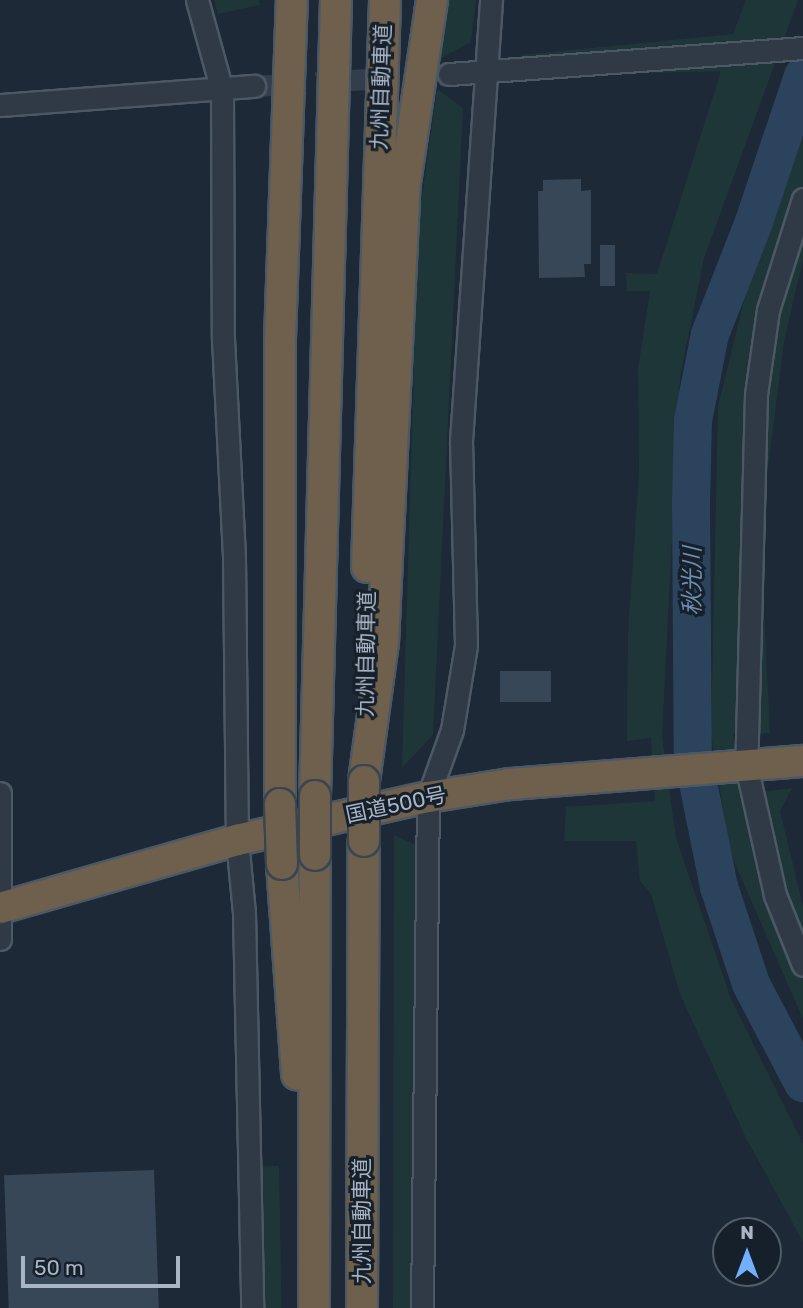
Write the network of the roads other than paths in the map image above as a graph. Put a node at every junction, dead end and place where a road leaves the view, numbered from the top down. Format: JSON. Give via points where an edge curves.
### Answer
{"nodes":[{"id":1,"x":197,"y":0,"type":"edge"},
{"id":2,"x":281,"y":0,"type":"edge"},
{"id":3,"x":292,"y":0,"type":"edge"},
{"id":4,"x":335,"y":0,"type":"edge"},
{"id":5,"x":385,"y":0,"type":"edge"},
{"id":6,"x":419,"y":0,"type":"edge"},
{"id":7,"x":432,"y":0,"type":"edge"},
{"id":8,"x":491,"y":0,"type":"edge"},
{"id":9,"x":803,"y":48,"type":"edge"},
{"id":10,"x":482,"y":71,"type":"junction"},
{"id":11,"x":449,"y":74,"type":"tunnel mouth"},
{"id":12,"x":289,"y":75,"type":"junction"},
{"id":13,"x":254,"y":86,"type":"tunnel mouth"},
{"id":14,"x":222,"y":91,"type":"junction"},
{"id":15,"x":0,"y":105,"type":"edge"},
{"id":16,"x":415,"y":107,"type":"junction"},
{"id":17,"x":803,"y":199,"type":"edge"},
{"id":18,"x":803,"y":761,"type":"edge"},
{"id":19,"x":741,"y":765,"type":"junction"},
{"id":20,"x":364,"y":781,"type":"junction"},
{"id":21,"x":0,"y":793,"type":"edge"},
{"id":22,"x":428,"y":797,"type":"junction"},
{"id":23,"x":237,"y":840,"type":"junction"},
{"id":24,"x":1,"y":908,"type":"edge"},
{"id":25,"x":0,"y":939,"type":"edge"},
{"id":26,"x":803,"y":965,"type":"edge"},
{"id":27,"x":252,"y":1308,"type":"edge"},
{"id":28,"x":314,"y":1308,"type":"edge"},
{"id":29,"x":362,"y":1308,"type":"edge"},
{"id":30,"x":422,"y":1308,"type":"edge"}],
"edges":[{"from":1,"to":14,"type":"street"},
{"from":2,"to":12,"type":"highway"},
{"from":3,"to":12,"type":"highway"},
{"from":4,"to":28,"type":"highway","bridge":true,"via":[[315,796]]},
{"from":5,"to":20,"type":"highway","name":"九州自動車道","via":[[368,493]]},
{"from":6,"to":16,"type":"highway"},
{"from":7,"to":16,"type":"highway"},
{"from":8,"to":10,"type":"street"},
{"from":9,"to":10,"type":"street"},
{"from":10,"to":11,"type":"street"},
{"from":10,"to":22,"type":"street","via":[[461,441],[466,645],[452,730]]},
{"from":12,"to":28,"type":"highway","bridge":true,"via":[[279,419],[280,804]]},
{"from":13,"to":14,"type":"street"},
{"from":14,"to":15,"type":"street"},
{"from":14,"to":23,"type":"street","via":[[223,339],[234,557]]},
{"from":16,"to":20,"type":"highway","via":[[400,257],[383,643]]},
{"from":17,"to":19,"type":"street","via":[[768,310],[756,394]]},
{"from":18,"to":19,"type":"highway","name":"国道500号"},
{"from":19,"to":22,"type":"highway","name":"国道500号","via":[[510,784]]},
{"from":19,"to":26,"type":"street","via":[[772,883]]},
{"from":20,"to":29,"type":"highway","name":"九州自動車道","bridge":true},
{"from":21,"to":24,"type":"street"},
{"from":22,"to":23,"type":"highway","name":"国道500号"},
{"from":22,"to":30,"type":"street"},
{"from":23,"to":24,"type":"highway","name":"国道500号"},
{"from":23,"to":27,"type":"street","via":[[244,913]]},
{"from":24,"to":25,"type":"street"}]}
